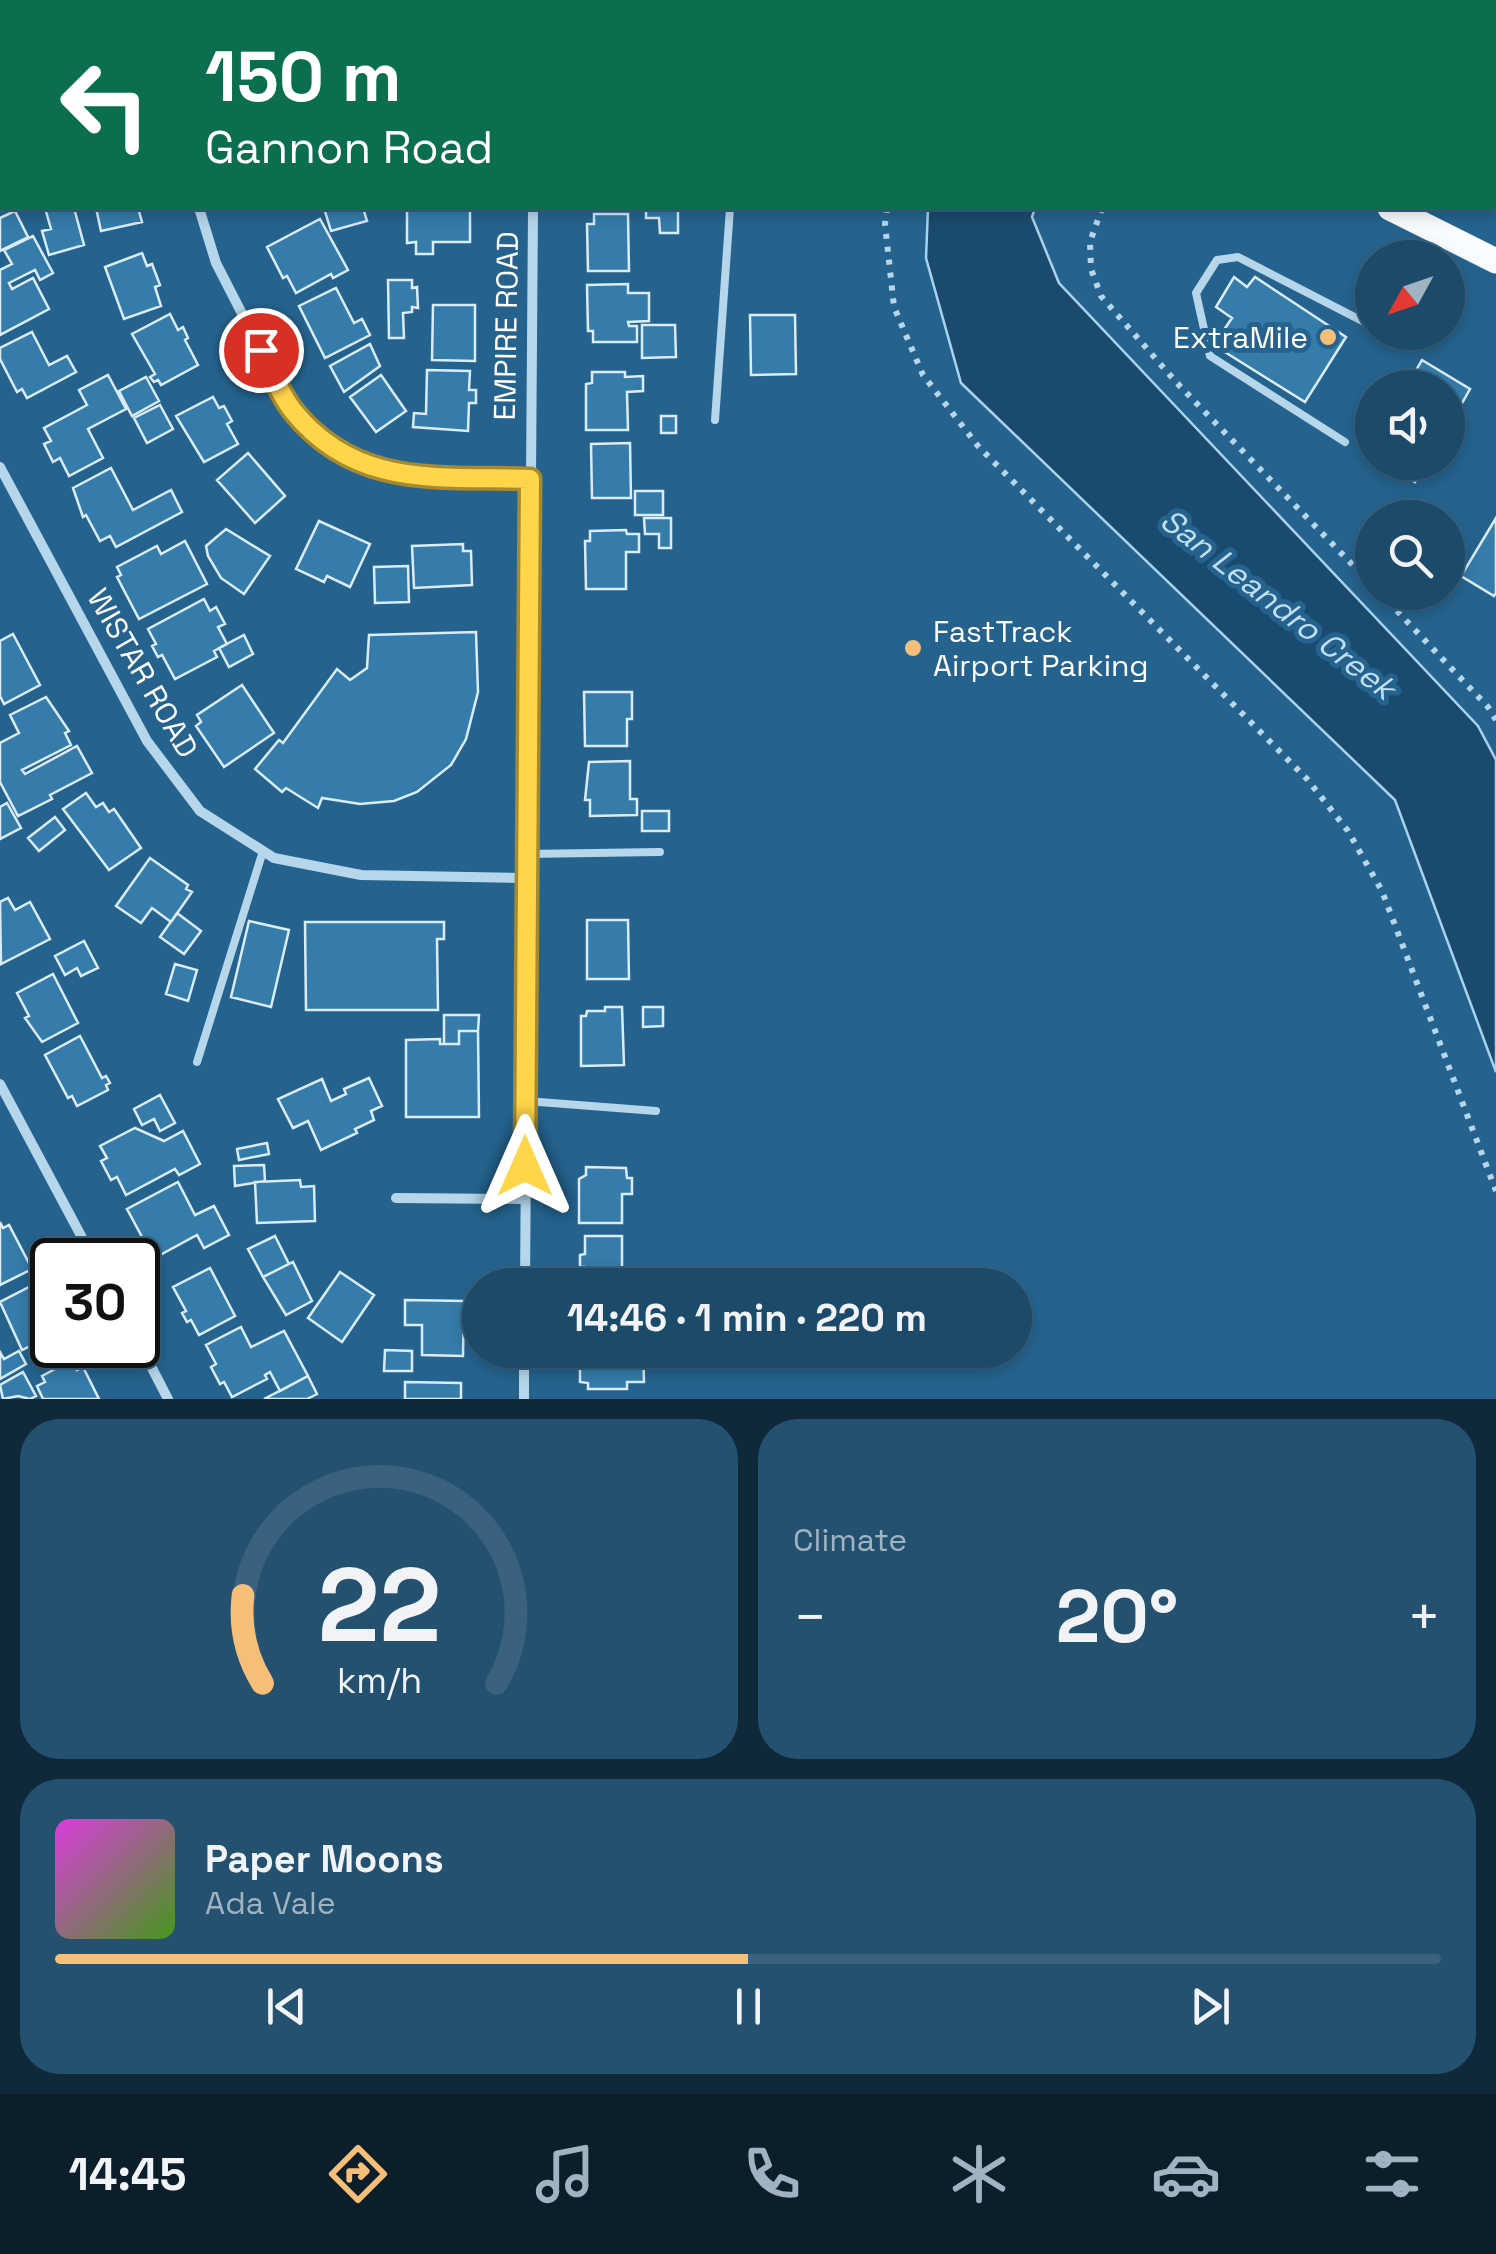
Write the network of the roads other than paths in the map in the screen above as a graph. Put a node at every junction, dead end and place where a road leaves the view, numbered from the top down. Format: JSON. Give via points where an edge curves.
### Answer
{"nodes":[{"id":1,"x":200,"y":210,"type":"edge"},
{"id":2,"x":533,"y":210,"type":"edge"},
{"id":3,"x":730,"y":210,"type":"edge"},
{"id":4,"x":1394,"y":210,"type":"edge"},
{"id":5,"x":1496,"y":261,"type":"edge"},
{"id":6,"x":1355,"y":317,"type":"edge"},
{"id":7,"x":715,"y":420,"type":"dead end"},
{"id":8,"x":1345,"y":442,"type":"dead end"},
{"id":9,"x":0,"y":467,"type":"edge"},
{"id":10,"x":530,"y":479,"type":"junction"},
{"id":11,"x":263,"y":851,"type":"junction"},
{"id":12,"x":660,"y":852,"type":"dead end"},
{"id":13,"x":527,"y":854,"type":"junction"},
{"id":14,"x":526,"y":878,"type":"junction"},
{"id":15,"x":197,"y":1062,"type":"dead end"},
{"id":16,"x":0,"y":1084,"type":"edge"},
{"id":17,"x":526,"y":1101,"type":"junction"},
{"id":18,"x":656,"y":1111,"type":"dead end"},
{"id":19,"x":396,"y":1198,"type":"dead end"},
{"id":20,"x":525,"y":1199,"type":"junction"},
{"id":21,"x":82,"y":1238,"type":"edge"},
{"id":22,"x":524,"y":1268,"type":"edge"},
{"id":23,"x":152,"y":1368,"type":"edge"},
{"id":24,"x":524,"y":1368,"type":"edge"},
{"id":25,"x":168,"y":1399,"type":"edge"},
{"id":26,"x":524,"y":1399,"type":"edge"}],
"edges":[{"from":1,"to":10,"type":"street","via":[[216,263],[291,409],[324,444],[362,465],[407,475]]},
{"from":2,"to":10,"type":"street","name":"EMPIRE ROAD"},
{"from":3,"to":7,"type":"lane"},
{"from":4,"to":5,"type":"main road"},
{"from":6,"to":8,"type":"lane","via":[[1238,258],[1217,260],[1196,293],[1210,356]]},
{"from":9,"to":11,"type":"street","name":"WISTAR ROAD","via":[[146,740],[200,812]]},
{"from":10,"to":13,"type":"street","name":"EMPIRE ROAD"},
{"from":11,"to":14,"type":"street","name":"WISTAR ROAD","via":[[361,875]]},
{"from":11,"to":15,"type":"lane"},
{"from":12,"to":13,"type":"lane"},
{"from":13,"to":14,"type":"street","name":"EMPIRE ROAD"},
{"from":14,"to":17,"type":"street","name":"EMPIRE ROAD"},
{"from":16,"to":21,"type":"street"},
{"from":17,"to":18,"type":"lane"},
{"from":17,"to":20,"type":"street","name":"EMPIRE ROAD"},
{"from":19,"to":20,"type":"street"},
{"from":20,"to":22,"type":"street","name":"EMPIRE ROAD"},
{"from":23,"to":25,"type":"street"},
{"from":24,"to":26,"type":"street"}]}
